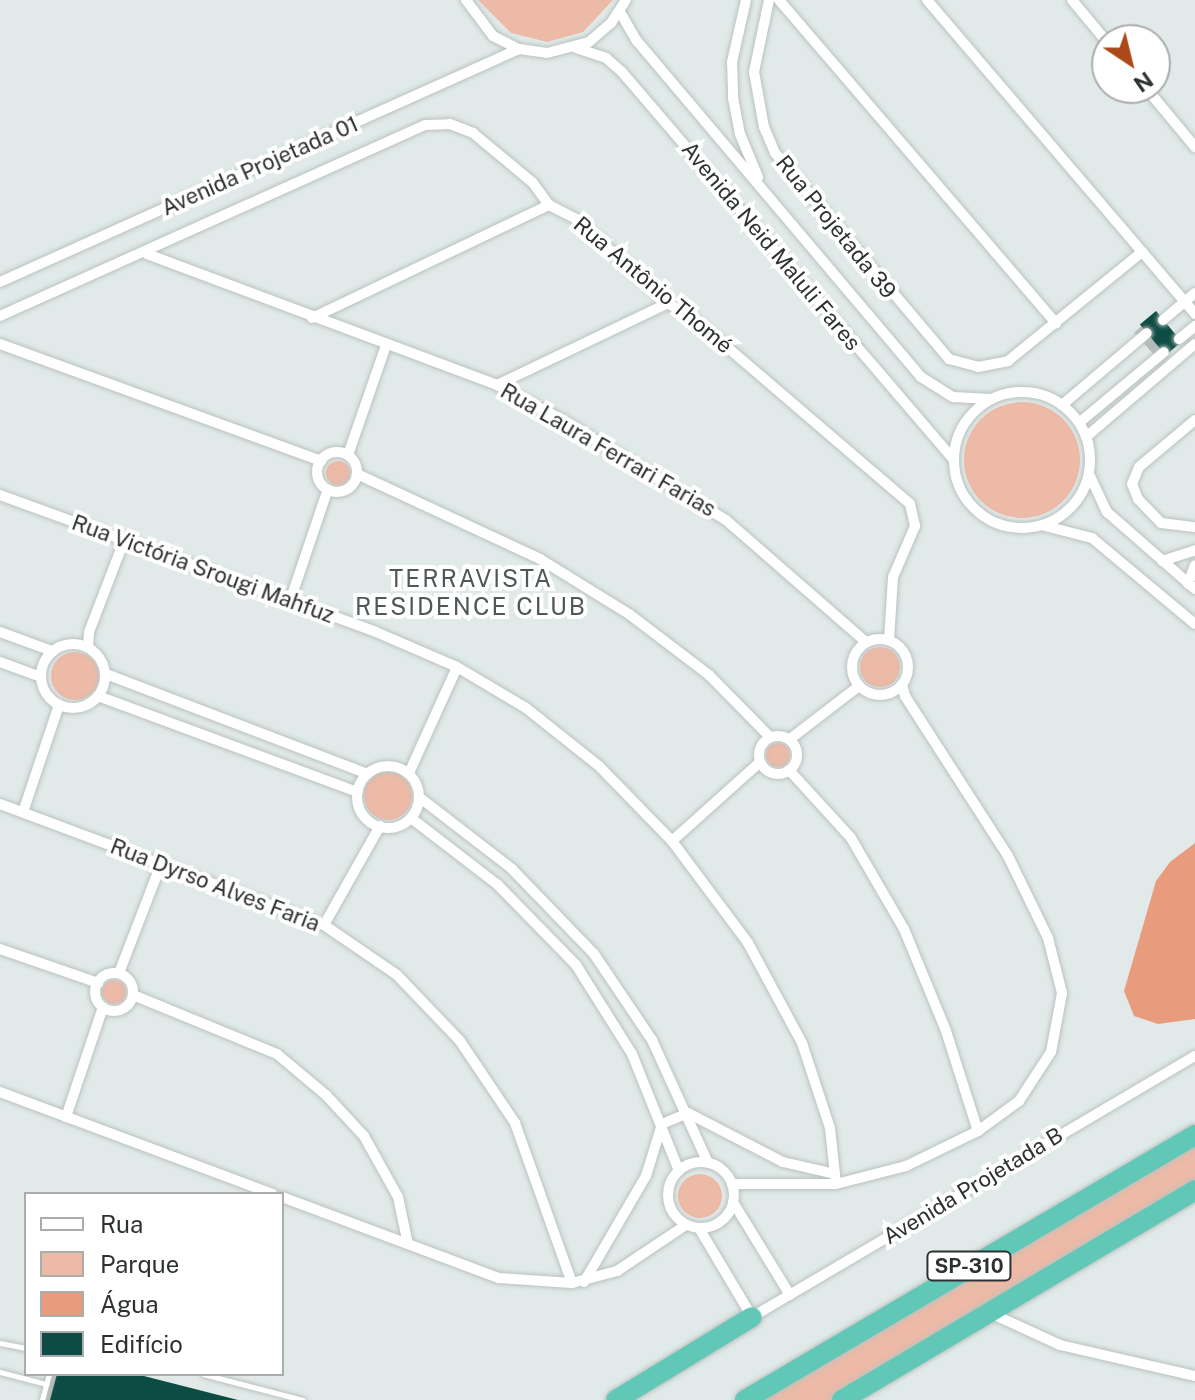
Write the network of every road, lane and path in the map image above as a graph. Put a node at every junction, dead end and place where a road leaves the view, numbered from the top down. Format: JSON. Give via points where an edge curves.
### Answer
{"nodes":[{"id":1,"x":466,"y":0,"type":"edge"},
{"id":2,"x":626,"y":0,"type":"edge"},
{"id":3,"x":746,"y":0,"type":"edge"},
{"id":4,"x":769,"y":0,"type":"edge"},
{"id":5,"x":779,"y":0,"type":"edge"},
{"id":6,"x":927,"y":0,"type":"edge"},
{"id":7,"x":1072,"y":0,"type":"edge"},
{"id":8,"x":620,"y":12,"type":"junction"},
{"id":9,"x":1092,"y":24,"type":"edge"},
{"id":10,"x":576,"y":48,"type":"junction"},
{"id":11,"x":519,"y":49,"type":"junction"},
{"id":12,"x":1159,"y":104,"type":"edge"},
{"id":13,"x":1195,"y":147,"type":"edge"},
{"id":14,"x":771,"y":199,"type":"junction"},
{"id":15,"x":549,"y":205,"type":"junction"},
{"id":16,"x":1142,"y":252,"type":"junction"},
{"id":17,"x":147,"y":254,"type":"junction"},
{"id":18,"x":0,"y":282,"type":"edge"},
{"id":19,"x":1195,"y":293,"type":"edge"},
{"id":20,"x":1184,"y":302,"type":"junction"},
{"id":21,"x":668,"y":303,"type":"junction"},
{"id":22,"x":1195,"y":314,"type":"edge"},
{"id":23,"x":0,"y":316,"type":"edge"},
{"id":24,"x":312,"y":318,"type":"junction"},
{"id":25,"x":1163,"y":320,"type":"dead end"},
{"id":26,"x":1056,"y":323,"type":"junction"},
{"id":27,"x":1195,"y":326,"type":"edge"},
{"id":28,"x":1147,"y":333,"type":"dead end"},
{"id":29,"x":1179,"y":339,"type":"dead end"},
{"id":30,"x":0,"y":344,"type":"edge"},
{"id":31,"x":1195,"y":344,"type":"edge"},
{"id":32,"x":386,"y":345,"type":"junction"},
{"id":33,"x":1164,"y":352,"type":"dead end"},
{"id":34,"x":497,"y":385,"type":"junction"},
{"id":35,"x":991,"y":399,"type":"junction"},
{"id":36,"x":1062,"y":405,"type":"junction"},
{"id":37,"x":1195,"y":420,"type":"edge"},
{"id":38,"x":1080,"y":422,"type":"junction"},
{"id":39,"x":1086,"y":437,"type":"junction"},
{"id":40,"x":345,"y":450,"type":"junction"},
{"id":41,"x":954,"y":460,"type":"junction"},
{"id":42,"x":317,"y":464,"type":"junction"},
{"id":43,"x":1089,"y":474,"type":"junction"},
{"id":44,"x":358,"y":479,"type":"junction"},
{"id":45,"x":331,"y":494,"type":"junction"},
{"id":46,"x":0,"y":495,"type":"edge"},
{"id":47,"x":1039,"y":526,"type":"junction"},
{"id":48,"x":1195,"y":527,"type":"edge"},
{"id":49,"x":124,"y":541,"type":"junction"},
{"id":50,"x":1195,"y":550,"type":"edge"},
{"id":51,"x":1162,"y":561,"type":"junction"},
{"id":52,"x":1195,"y":565,"type":"edge"},
{"id":53,"x":1192,"y":587,"type":"edge"},
{"id":54,"x":290,"y":601,"type":"junction"},
{"id":55,"x":1195,"y":624,"type":"edge"},
{"id":56,"x":0,"y":632,"type":"edge"},
{"id":57,"x":873,"y":642,"type":"junction"},
{"id":58,"x":83,"y":645,"type":"junction"},
{"id":59,"x":52,"y":651,"type":"junction"},
{"id":60,"x":0,"y":662,"type":"edge"},
{"id":61,"x":457,"y":667,"type":"junction"},
{"id":62,"x":106,"y":674,"type":"junction"},
{"id":63,"x":41,"y":677,"type":"junction"},
{"id":64,"x":855,"y":685,"type":"junction"},
{"id":65,"x":901,"y":690,"type":"junction"},
{"id":66,"x":98,"y":696,"type":"junction"},
{"id":67,"x":64,"y":707,"type":"junction"},
{"id":68,"x":767,"y":739,"type":"junction"},
{"id":69,"x":792,"y":741,"type":"junction"},
{"id":70,"x":762,"y":765,"type":"junction"},
{"id":71,"x":792,"y":768,"type":"junction"},
{"id":72,"x":405,"y":770,"type":"junction"},
{"id":73,"x":368,"y":774,"type":"junction"},
{"id":74,"x":358,"y":792,"type":"junction"},
{"id":75,"x":419,"y":797,"type":"junction"},
{"id":76,"x":0,"y":804,"type":"edge"},
{"id":77,"x":23,"y":812,"type":"junction"},
{"id":78,"x":411,"y":818,"type":"junction"},
{"id":79,"x":376,"y":825,"type":"junction"},
{"id":80,"x":672,"y":841,"type":"junction"},
{"id":81,"x":161,"y":864,"type":"junction"},
{"id":82,"x":324,"y":925,"type":"junction"},
{"id":83,"x":0,"y":949,"type":"edge"},
{"id":84,"x":122,"y":972,"type":"junction"},
{"id":85,"x":94,"y":984,"type":"junction"},
{"id":86,"x":134,"y":999,"type":"junction"},
{"id":87,"x":105,"y":1011,"type":"junction"},
{"id":88,"x":1195,"y":1056,"type":"edge"},
{"id":89,"x":0,"y":1092,"type":"edge"},
{"id":90,"x":688,"y":1113,"type":"junction"},
{"id":91,"x":66,"y":1117,"type":"junction"},
{"id":92,"x":662,"y":1124,"type":"junction"},
{"id":93,"x":978,"y":1131,"type":"junction"},
{"id":94,"x":1195,"y":1135,"type":"edge"},
{"id":95,"x":708,"y":1163,"type":"junction"},
{"id":96,"x":679,"y":1171,"type":"junction"},
{"id":97,"x":836,"y":1179,"type":"junction"},
{"id":98,"x":1195,"y":1190,"type":"edge"},
{"id":99,"x":268,"y":1192,"type":"edge"},
{"id":100,"x":733,"y":1193,"type":"junction"},
{"id":101,"x":284,"y":1198,"type":"edge"},
{"id":102,"x":682,"y":1222,"type":"junction"},
{"id":103,"x":699,"y":1228,"type":"junction"},
{"id":104,"x":408,"y":1244,"type":"junction"},
{"id":105,"x":578,"y":1283,"type":"junction"},
{"id":106,"x":790,"y":1295,"type":"junction"},
{"id":107,"x":987,"y":1311,"type":"junction"},
{"id":108,"x":752,"y":1317,"type":"junction"},
{"id":109,"x":0,"y":1343,"type":"edge"},
{"id":110,"x":24,"y":1348,"type":"edge"},
{"id":111,"x":0,"y":1372,"type":"edge"},
{"id":112,"x":48,"y":1376,"type":"edge"},
{"id":113,"x":211,"y":1376,"type":"edge"},
{"id":114,"x":1195,"y":1376,"type":"edge"},
{"id":115,"x":46,"y":1384,"type":"junction"},
{"id":116,"x":42,"y":1400,"type":"edge"},
{"id":117,"x":303,"y":1400,"type":"edge"},
{"id":118,"x":616,"y":1400,"type":"edge"},
{"id":119,"x":745,"y":1400,"type":"edge"},
{"id":120,"x":842,"y":1400,"type":"edge"}],
"edges":[{"from":1,"to":11,"type":"street","via":[[483,26]]},
{"from":2,"to":8,"type":"street"},
{"from":3,"to":14,"type":"street","via":[[732,62],[733,98],[748,157]]},
{"from":4,"to":26,"type":"street","name":"Rua Projetada 39","via":[[754,72],[764,127],[775,153],[933,346],[958,363],[978,367],[1008,361]]},
{"from":5,"to":26,"type":"street"},
{"from":6,"to":16,"type":"street"},
{"from":7,"to":9,"type":"street"},
{"from":8,"to":10,"type":"street","via":[[601,33]]},
{"from":8,"to":14,"type":"street","name":"Avenida Neid Maluli Fares","via":[[637,41]]},
{"from":10,"to":11,"type":"street","via":[[547,53]]},
{"from":10,"to":41,"type":"street","name":"Avenida Neid Maluli Fares","via":[[606,58],[622,72]]},
{"from":11,"to":18,"type":"street","name":"Avenida Projetada 01"},
{"from":12,"to":13,"type":"street"},
{"from":14,"to":35,"type":"street","name":"Avenida Neid Maluli Fares","via":[[930,385],[953,397]]},
{"from":15,"to":17,"type":"street","name":"Rua Antônio Thomé","via":[[533,183],[473,133],[450,124],[425,125]]},
{"from":15,"to":21,"type":"street","name":"Rua Antônio Thomé","via":[[576,219]]},
{"from":15,"to":24,"type":"street"},
{"from":16,"to":20,"type":"street"},
{"from":16,"to":26,"type":"street"},
{"from":17,"to":23,"type":"street","name":"Rua Antônio Thomé"},
{"from":17,"to":24,"type":"street","name":"Rua Laura Ferrari Farias"},
{"from":19,"to":20,"type":"street"},
{"from":20,"to":22,"type":"street"},
{"from":20,"to":25,"type":"street"},
{"from":21,"to":34,"type":"street"},
{"from":21,"to":57,"type":"street","name":"Rua Antônio Thomé","via":[[699,323],[910,504],[915,526],[893,577],[886,626]]},
{"from":24,"to":32,"type":"street","name":"Rua Laura Ferrari Farias"},
{"from":27,"to":29,"type":"street"},
{"from":28,"to":36,"type":"street"},
{"from":30,"to":42,"type":"street"},
{"from":31,"to":39,"type":"street"},
{"from":32,"to":34,"type":"street","name":"Rua Laura Ferrari Farias"},
{"from":32,"to":40,"type":"street"},
{"from":33,"to":38,"type":"street"},
{"from":34,"to":57,"type":"street","name":"Rua Laura Ferrari Farias","via":[[648,469],[726,520],[855,636]]},
{"from":35,"to":36,"type":"street","via":[[1028,392]]},
{"from":35,"to":41,"type":"street","via":[[964,425]]},
{"from":36,"to":38,"type":"street"},
{"from":37,"to":48,"type":"street","via":[[1139,467],[1132,481],[1138,499],[1161,523]]},
{"from":38,"to":39,"type":"street"},
{"from":39,"to":43,"type":"street"},
{"from":40,"to":42,"type":"street"},
{"from":40,"to":44,"type":"street"},
{"from":41,"to":47,"type":"street","via":[[963,496],[980,514],[1002,526]]},
{"from":42,"to":45,"type":"street"},
{"from":43,"to":47,"type":"street","via":[[1072,507]]},
{"from":43,"to":51,"type":"street","via":[[1100,504]]},
{"from":44,"to":45,"type":"street"},
{"from":44,"to":68,"type":"street","via":[[540,559],[629,614],[709,675]]},
{"from":45,"to":54,"type":"street"},
{"from":46,"to":49,"type":"street","name":"Rua Victória Srougi Mahfuz"},
{"from":47,"to":55,"type":"street","via":[[1067,528],[1092,538]]},
{"from":49,"to":54,"type":"street","name":"Rua Victória Srougi Mahfuz"},
{"from":49,"to":58,"type":"street"},
{"from":50,"to":51,"type":"street"},
{"from":51,"to":53,"type":"street"},
{"from":52,"to":53,"type":"street"},
{"from":54,"to":61,"type":"street","name":"Rua Victória Srougi Mahfuz"},
{"from":56,"to":59,"type":"street"},
{"from":57,"to":64,"type":"street","via":[[852,668]]},
{"from":57,"to":65,"type":"street","via":[[908,662]]},
{"from":58,"to":59,"type":"street"},
{"from":58,"to":62,"type":"street","via":[[101,658]]},
{"from":59,"to":63,"type":"street"},
{"from":60,"to":63,"type":"street"},
{"from":61,"to":72,"type":"street"},
{"from":61,"to":80,"type":"street","name":"Rua Victória Srougi Mahfuz","via":[[526,708],[599,766]]},
{"from":62,"to":66,"type":"street"},
{"from":62,"to":73,"type":"street"},
{"from":63,"to":67,"type":"street","via":[[46,694]]},
{"from":64,"to":65,"type":"street","via":[[880,695]]},
{"from":64,"to":69,"type":"street"},
{"from":65,"to":93,"type":"street","via":[[1008,856],[1048,938],[1062,993],[1051,1052],[1019,1101]]},
{"from":66,"to":67,"type":"street"},
{"from":66,"to":74,"type":"street"},
{"from":67,"to":77,"type":"street"},
{"from":68,"to":69,"type":"street"},
{"from":68,"to":70,"type":"street"},
{"from":69,"to":71,"type":"street"},
{"from":70,"to":71,"type":"street","via":[[776,774]]},
{"from":70,"to":80,"type":"street"},
{"from":71,"to":93,"type":"street","via":[[851,838],[904,929],[946,1031]]},
{"from":72,"to":73,"type":"street","via":[[383,766]]},
{"from":72,"to":75,"type":"street"},
{"from":73,"to":74,"type":"street"},
{"from":74,"to":79,"type":"street","via":[[360,810]]},
{"from":75,"to":78,"type":"street"},
{"from":75,"to":90,"type":"street","via":[[512,869],[594,954],[652,1040]]},
{"from":76,"to":77,"type":"street","name":"Rua Dyrso Alves Faria"},
{"from":77,"to":81,"type":"street","name":"Rua Dyrso Alves Faria"},
{"from":78,"to":79,"type":"street","via":[[396,826]]},
{"from":78,"to":92,"type":"street","via":[[498,885],[576,965],[632,1054]]},
{"from":79,"to":82,"type":"street"},
{"from":80,"to":97,"type":"street","name":"Rua Victória Srougi Mahfuz","via":[[748,943],[802,1043],[830,1128]]},
{"from":81,"to":82,"type":"street","name":"Rua Dyrso Alves Faria"},
{"from":81,"to":84,"type":"street"},
{"from":82,"to":105,"type":"street","name":"Rua Dyrso Alves Faria","via":[[397,975],[460,1041],[515,1123]]},
{"from":83,"to":85,"type":"street"},
{"from":84,"to":85,"type":"street"},
{"from":84,"to":86,"type":"street"},
{"from":85,"to":87,"type":"street"},
{"from":86,"to":87,"type":"street","via":[[121,1010]]},
{"from":86,"to":104,"type":"street","via":[[277,1054],[326,1095],[364,1136],[391,1185]]},
{"from":87,"to":91,"type":"street"},
{"from":88,"to":106,"type":"street","name":"Avenida Projetada B"},
{"from":89,"to":91,"type":"street"},
{"from":90,"to":92,"type":"street"},
{"from":90,"to":95,"type":"street"},
{"from":90,"to":97,"type":"street","via":[[783,1162]]},
{"from":91,"to":99,"type":"street"},
{"from":92,"to":96,"type":"street"},
{"from":92,"to":105,"type":"street","via":[[646,1176]]},
{"from":93,"to":97,"type":"street","via":[[906,1166]]},
{"from":94,"to":119,"type":"highway","number":"SP-310"},
{"from":95,"to":96,"type":"street"},
{"from":95,"to":100,"type":"street"},
{"from":96,"to":102,"type":"street","via":[[669,1200]]},
{"from":97,"to":100,"type":"street"},
{"from":98,"to":107,"type":"highway","number":"SP-310"},
{"from":100,"to":103,"type":"street","via":[[721,1222]]},
{"from":100,"to":106,"type":"street"},
{"from":101,"to":104,"type":"street"},
{"from":102,"to":103,"type":"street"},
{"from":102,"to":105,"type":"street","via":[[617,1271]]},
{"from":103,"to":108,"type":"street"},
{"from":104,"to":105,"type":"street","via":[[499,1278]]},
{"from":106,"to":108,"type":"street","name":"Avenida Projetada B"},
{"from":107,"to":114,"type":"street","via":[[1060,1345]]},
{"from":107,"to":120,"type":"highway","number":"SP-310"},
{"from":108,"to":118,"type":"highway"},
{"from":109,"to":110,"type":"lane"},
{"from":111,"to":115,"type":"lane"},
{"from":112,"to":115,"type":"lane"},
{"from":113,"to":117,"type":"lane"},
{"from":115,"to":116,"type":"lane"}]}
